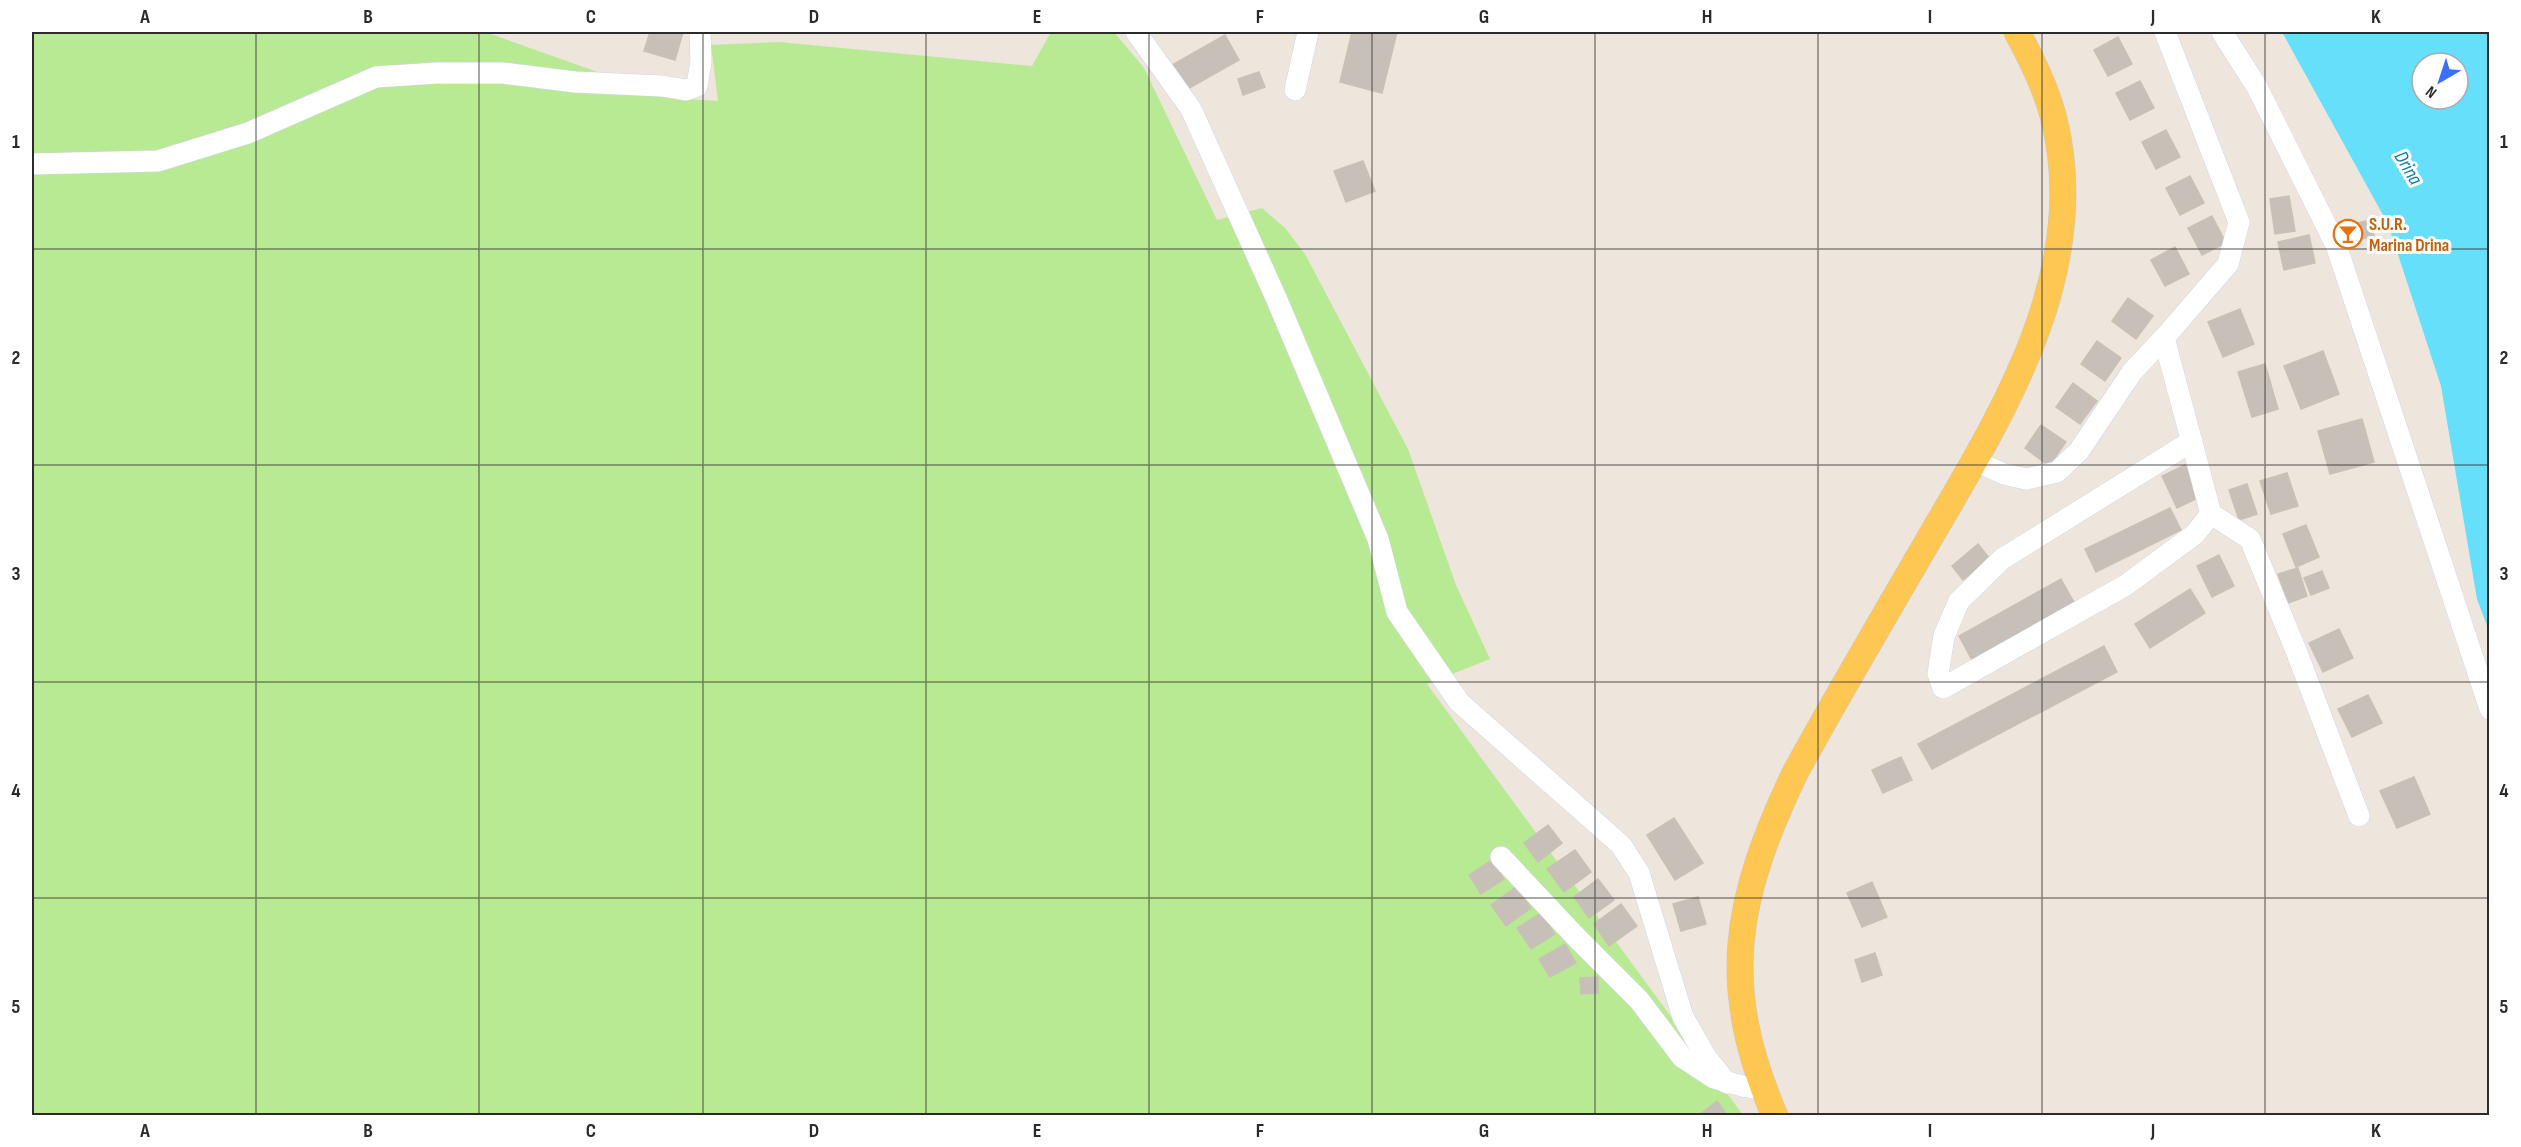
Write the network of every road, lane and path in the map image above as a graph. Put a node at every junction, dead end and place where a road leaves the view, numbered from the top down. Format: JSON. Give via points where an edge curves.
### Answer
{"nodes":[{"id":1,"x":700,"y":32,"type":"edge"},
{"id":2,"x":1136,"y":32,"type":"edge"},
{"id":3,"x":1308,"y":32,"type":"edge"},
{"id":4,"x":2017,"y":32,"type":"edge"},
{"id":5,"x":2165,"y":32,"type":"edge"},
{"id":6,"x":2222,"y":32,"type":"edge"},
{"id":7,"x":1295,"y":90,"type":"dead end"},
{"id":8,"x":32,"y":164,"type":"edge"},
{"id":9,"x":2164,"y":338,"type":"junction"},
{"id":10,"x":2192,"y":441,"type":"junction"},
{"id":11,"x":1975,"y":461,"type":"junction"},
{"id":12,"x":2211,"y":514,"type":"junction"},
{"id":13,"x":2490,"y":709,"type":"edge"},
{"id":14,"x":2359,"y":816,"type":"dead end"},
{"id":15,"x":1501,"y":857,"type":"dead end"},
{"id":16,"x":1727,"y":1083,"type":"junction"},
{"id":17,"x":1763,"y":1089,"type":"junction"},
{"id":18,"x":1775,"y":1116,"type":"edge"}],
"edges":[{"from":1,"to":8,"type":"street","via":[[697,87],[686,90],[503,73],[376,77],[248,133],[158,161]]},
{"from":2,"to":16,"type":"street","via":[[1191,109],[1378,539],[1398,612],[1460,702],[1630,856],[1639,873],[1683,1017],[1706,1057]]},
{"from":3,"to":7,"type":"street"},
{"from":4,"to":11,"type":"main road","via":[[2037,69],[2054,119],[2062,170],[2062,212],[2050,292],[2041,321]]},
{"from":5,"to":9,"type":"street","via":[[2239,222],[2228,264]]},
{"from":6,"to":13,"type":"street","via":[[2257,87],[2336,245]]},
{"from":9,"to":10,"type":"street"},
{"from":9,"to":11,"type":"street","via":[[2132,372],[2079,451],[2057,472],[2026,479]]},
{"from":10,"to":12,"type":"street"},
{"from":10,"to":12,"type":"street","via":[[2002,558],[1959,601],[1944,636],[1938,674],[1943,688],[2126,585],[2195,534]]},
{"from":11,"to":17,"type":"main road","via":[[1795,772],[1755,872],[1744,915],[1740,990],[1749,1044]]},
{"from":12,"to":14,"type":"street","via":[[2250,539]]},
{"from":15,"to":16,"type":"street","via":[[1639,1000],[1682,1057]]},
{"from":16,"to":17,"type":"street"},
{"from":17,"to":18,"type":"main road"}]}
